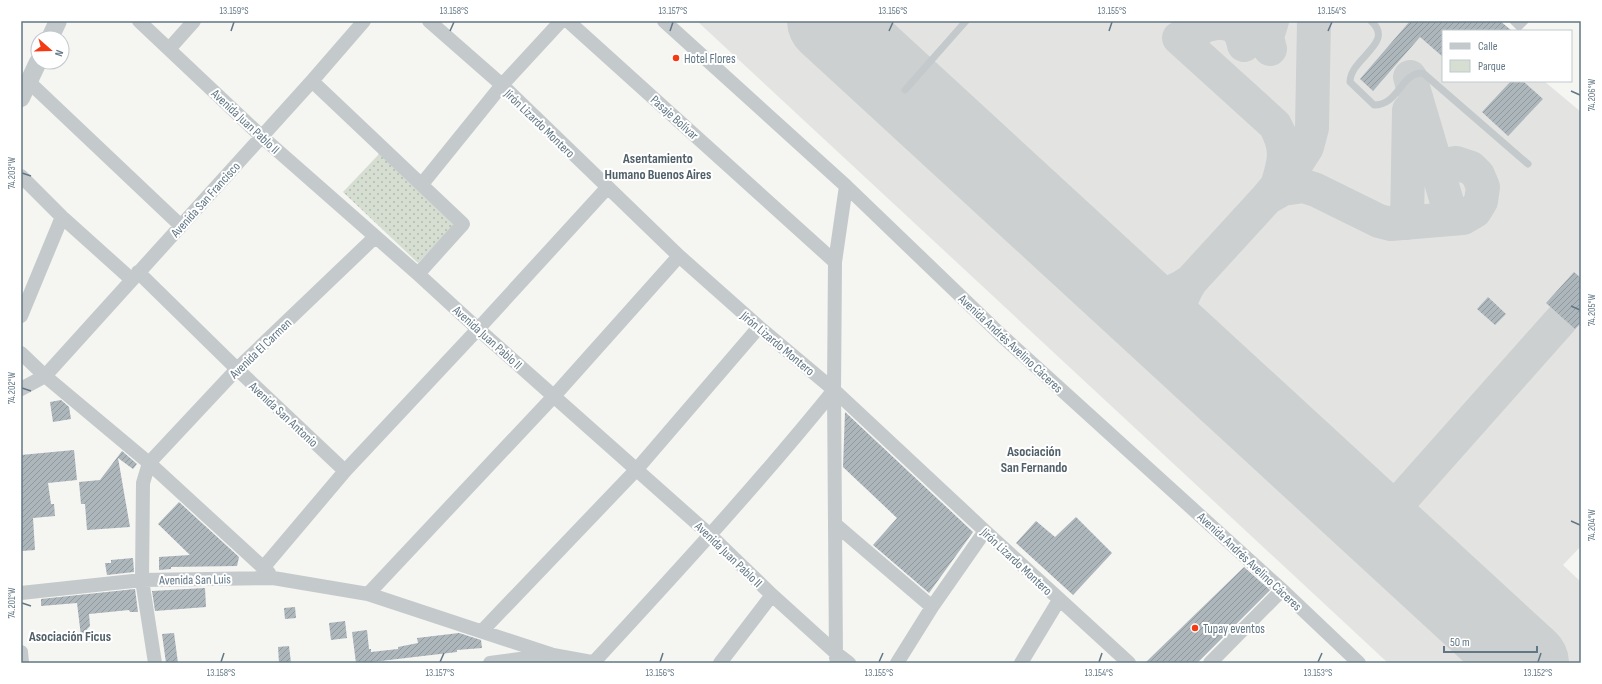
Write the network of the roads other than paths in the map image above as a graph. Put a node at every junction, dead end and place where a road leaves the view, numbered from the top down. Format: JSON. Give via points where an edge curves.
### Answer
{"nodes":[{"id":1,"x":139,"y":21,"type":"edge"},
{"id":2,"x":194,"y":21,"type":"edge"},
{"id":3,"x":364,"y":21,"type":"edge"},
{"id":4,"x":429,"y":21,"type":"edge"},
{"id":5,"x":561,"y":21,"type":"edge"},
{"id":6,"x":568,"y":21,"type":"edge"},
{"id":7,"x":664,"y":21,"type":"edge"},
{"id":8,"x":966,"y":21,"type":"edge"},
{"id":9,"x":1371,"y":21,"type":"edge"},
{"id":10,"x":1513,"y":21,"type":"edge"},
{"id":11,"x":1525,"y":21,"type":"edge"},
{"id":12,"x":169,"y":49,"type":"junction"},
{"id":13,"x":34,"y":70,"type":"edge"},
{"id":14,"x":312,"y":81,"type":"junction"},
{"id":15,"x":29,"y":82,"type":"junction"},
{"id":16,"x":502,"y":85,"type":"junction"},
{"id":17,"x":905,"y":90,"type":"dead end"},
{"id":18,"x":21,"y":98,"type":"edge"},
{"id":19,"x":261,"y":136,"type":"junction"},
{"id":20,"x":1528,"y":164,"type":"dead end"},
{"id":21,"x":21,"y":176,"type":"edge"},
{"id":22,"x":422,"y":184,"type":"junction"},
{"id":23,"x":846,"y":186,"type":"junction"},
{"id":24,"x":607,"y":188,"type":"junction"},
{"id":25,"x":62,"y":217,"type":"junction"},
{"id":26,"x":180,"y":226,"type":"junction"},
{"id":27,"x":375,"y":237,"type":"junction"},
{"id":28,"x":679,"y":256,"type":"junction"},
{"id":29,"x":835,"y":262,"type":"junction"},
{"id":30,"x":418,"y":274,"type":"junction"},
{"id":31,"x":135,"y":276,"type":"junction"},
{"id":32,"x":21,"y":316,"type":"edge"},
{"id":33,"x":759,"y":327,"type":"junction"},
{"id":34,"x":478,"y":329,"type":"junction"},
{"id":35,"x":21,"y":353,"type":"edge"},
{"id":36,"x":237,"y":369,"type":"junction"},
{"id":37,"x":45,"y":376,"type":"junction"},
{"id":38,"x":21,"y":389,"type":"edge"},
{"id":39,"x":834,"y":390,"type":"junction"},
{"id":40,"x":554,"y":396,"type":"junction"},
{"id":41,"x":148,"y":463,"type":"junction"},
{"id":42,"x":636,"y":469,"type":"junction"},
{"id":43,"x":345,"y":471,"type":"junction"},
{"id":44,"x":835,"y":524,"type":"junction"},
{"id":45,"x":984,"y":531,"type":"junction"},
{"id":46,"x":710,"y":535,"type":"junction"},
{"id":47,"x":263,"y":568,"type":"junction"},
{"id":48,"x":273,"y":578,"type":"junction"},
{"id":49,"x":142,"y":580,"type":"junction"},
{"id":50,"x":1282,"y":590,"type":"junction"},
{"id":51,"x":21,"y":593,"type":"edge"},
{"id":52,"x":368,"y":594,"type":"junction"},
{"id":53,"x":772,"y":595,"type":"junction"},
{"id":54,"x":1059,"y":600,"type":"junction"},
{"id":55,"x":932,"y":607,"type":"junction"},
{"id":56,"x":482,"y":631,"type":"junction"},
{"id":57,"x":21,"y":652,"type":"edge"},
{"id":58,"x":836,"y":658,"type":"edge"},
{"id":59,"x":553,"y":659,"type":"edge"},
{"id":60,"x":1215,"y":662,"type":"edge"},
{"id":61,"x":22,"y":663,"type":"edge"},
{"id":62,"x":155,"y":663,"type":"edge"},
{"id":63,"x":490,"y":663,"type":"edge"},
{"id":64,"x":596,"y":663,"type":"edge"},
{"id":65,"x":720,"y":663,"type":"edge"},
{"id":66,"x":849,"y":663,"type":"edge"},
{"id":67,"x":897,"y":663,"type":"edge"},
{"id":68,"x":1021,"y":663,"type":"edge"},
{"id":69,"x":1129,"y":663,"type":"edge"},
{"id":70,"x":1359,"y":663,"type":"edge"}],
"edges":[{"from":1,"to":12,"type":"street","name":"Avenida Juan Pablo II"},
{"from":2,"to":12,"type":"street"},
{"from":3,"to":14,"type":"street","name":"Avenida San Francisco"},
{"from":4,"to":16,"type":"street","name":"Jirón Lizardo Montero"},
{"from":5,"to":16,"type":"street"},
{"from":6,"to":29,"type":"street","name":"Pasaje Bolívar"},
{"from":7,"to":23,"type":"street","name":"Avenida Andrés Avelino Cáceres"},
{"from":8,"to":17,"type":"lane"},
{"from":9,"to":20,"type":"lane","via":[[1379,33],[1378,42],[1353,69],[1350,82],[1374,105],[1388,102],[1410,77],[1416,73],[1423,73]]},
{"from":10,"to":11,"type":"lane","via":[[1519,27]]},
{"from":12,"to":19,"type":"street","name":"Avenida Juan Pablo II"},
{"from":13,"to":15,"type":"street"},
{"from":14,"to":19,"type":"street","name":"Avenida San Francisco"},
{"from":14,"to":22,"type":"street"},
{"from":15,"to":18,"type":"street"},
{"from":15,"to":26,"type":"street"},
{"from":16,"to":22,"type":"street"},
{"from":16,"to":24,"type":"street","name":"Jirón Lizardo Montero"},
{"from":19,"to":26,"type":"street","name":"Avenida San Francisco"},
{"from":19,"to":27,"type":"street","name":"Avenida Juan Pablo II"},
{"from":21,"to":25,"type":"street","name":"Avenida San Antonio"},
{"from":22,"to":30,"type":"street","via":[[463,224]]},
{"from":23,"to":29,"type":"street"},
{"from":23,"to":50,"type":"street","name":"Avenida Andrés Avelino Cáceres","via":[[1001,335]]},
{"from":24,"to":28,"type":"street","name":"Jirón Lizardo Montero"},
{"from":24,"to":34,"type":"street"},
{"from":25,"to":31,"type":"street","name":"Avenida San Antonio"},
{"from":25,"to":32,"type":"street"},
{"from":26,"to":31,"type":"street","name":"Avenida San Francisco"},
{"from":27,"to":30,"type":"street","name":"Avenida Juan Pablo II"},
{"from":27,"to":36,"type":"street","name":"Avenida El Carmen"},
{"from":28,"to":33,"type":"street","name":"Jirón Lizardo Montero"},
{"from":28,"to":40,"type":"street"},
{"from":29,"to":39,"type":"street"},
{"from":30,"to":34,"type":"street","name":"Avenida Juan Pablo II"},
{"from":31,"to":36,"type":"street","name":"Avenida San Antonio"},
{"from":31,"to":37,"type":"street","name":"Avenida San Francisco"},
{"from":33,"to":39,"type":"street","name":"Jirón Lizardo Montero"},
{"from":33,"to":42,"type":"street"},
{"from":34,"to":40,"type":"street","name":"Avenida Juan Pablo II"},
{"from":34,"to":43,"type":"street"},
{"from":35,"to":37,"type":"street"},
{"from":36,"to":41,"type":"street","name":"Avenida El Carmen"},
{"from":36,"to":43,"type":"street","name":"Avenida San Antonio"},
{"from":37,"to":38,"type":"street","name":"Avenida San Francisco"},
{"from":37,"to":41,"type":"street"},
{"from":39,"to":44,"type":"street"},
{"from":39,"to":45,"type":"street","name":"Jirón Lizardo Montero"},
{"from":39,"to":46,"type":"street"},
{"from":40,"to":42,"type":"street","name":"Avenida Juan Pablo II"},
{"from":40,"to":52,"type":"street"},
{"from":41,"to":47,"type":"street"},
{"from":41,"to":49,"type":"street","via":[[143,483]]},
{"from":42,"to":46,"type":"street","name":"Avenida Juan Pablo II"},
{"from":42,"to":56,"type":"street"},
{"from":43,"to":47,"type":"street"},
{"from":44,"to":55,"type":"street"},
{"from":44,"to":58,"type":"street"},
{"from":45,"to":54,"type":"street","name":"Jirón Lizardo Montero"},
{"from":45,"to":55,"type":"street"},
{"from":46,"to":53,"type":"street","name":"Avenida Juan Pablo II"},
{"from":46,"to":64,"type":"street"},
{"from":47,"to":48,"type":"street"},
{"from":48,"to":49,"type":"street","name":"Avenida San Luis"},
{"from":48,"to":52,"type":"street","name":"Avenida San Luis"},
{"from":49,"to":51,"type":"street","name":"Avenida San Luis"},
{"from":49,"to":62,"type":"street"},
{"from":50,"to":60,"type":"street"},
{"from":50,"to":70,"type":"street","name":"Avenida Andrés Avelino Cáceres"},
{"from":52,"to":56,"type":"street","name":"Avenida San Luis"},
{"from":53,"to":58,"type":"street","name":"Avenida Juan Pablo II"},
{"from":53,"to":65,"type":"street"},
{"from":54,"to":68,"type":"street"},
{"from":54,"to":69,"type":"street","name":"Jirón Lizardo Montero"},
{"from":55,"to":67,"type":"street"},
{"from":56,"to":59,"type":"street","name":"Avenida San Luis"},
{"from":57,"to":61,"type":"street"},
{"from":58,"to":66,"type":"street","name":"Avenida Juan Pablo II"},
{"from":59,"to":63,"type":"street"},
{"from":59,"to":64,"type":"street"}]}
